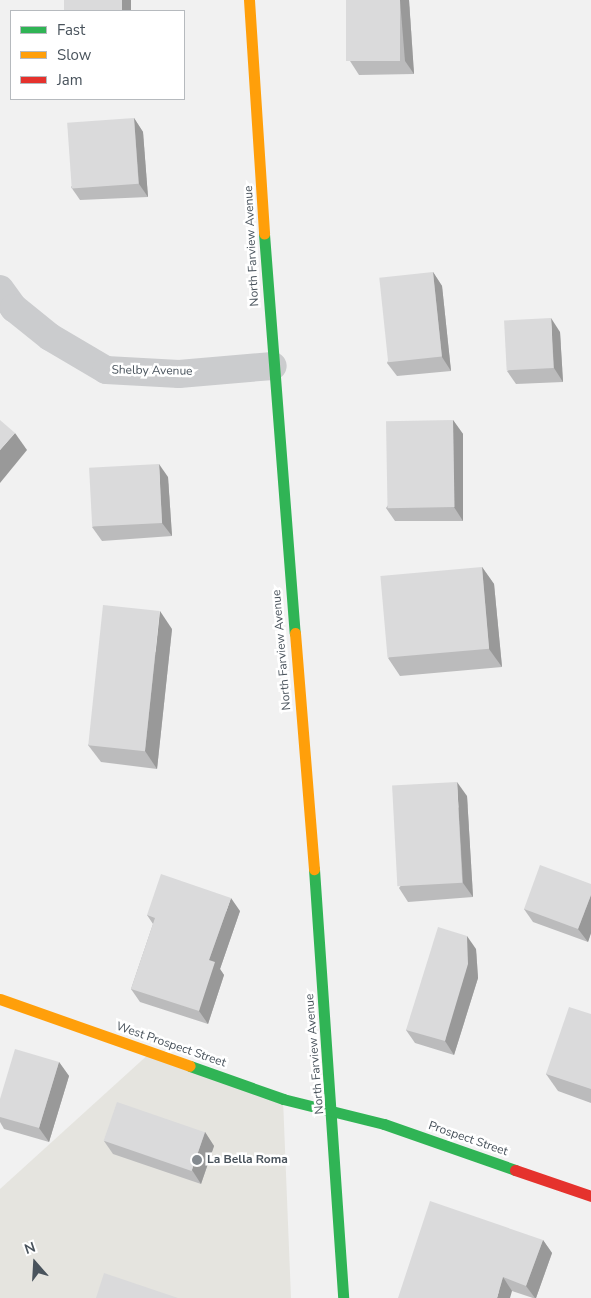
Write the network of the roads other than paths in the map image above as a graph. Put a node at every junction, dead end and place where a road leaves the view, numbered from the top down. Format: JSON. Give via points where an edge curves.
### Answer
{"nodes":[{"id":1,"x":249,"y":0,"type":"edge"},
{"id":2,"x":0,"y":290,"type":"edge"},
{"id":3,"x":273,"y":366,"type":"junction"},
{"id":4,"x":0,"y":999,"type":"edge"},
{"id":5,"x":334,"y":1113,"type":"junction"},
{"id":6,"x":591,"y":1196,"type":"edge"},
{"id":7,"x":343,"y":1298,"type":"edge"}],
"edges":[{"from":1,"to":3,"type":"street","name":"North Farview Avenue"},
{"from":2,"to":3,"type":"street","name":"Shelby Avenue","via":[[14,308],[50,337],[106,370],[180,374]]},
{"from":3,"to":5,"type":"street","name":"North Farview Avenue"},
{"from":4,"to":5,"type":"street","name":"West Prospect Street","via":[[283,1099]]},
{"from":5,"to":6,"type":"street","name":"Prospect Street","via":[[384,1124]]},
{"from":5,"to":7,"type":"street","name":"North Farview Avenue"}]}
